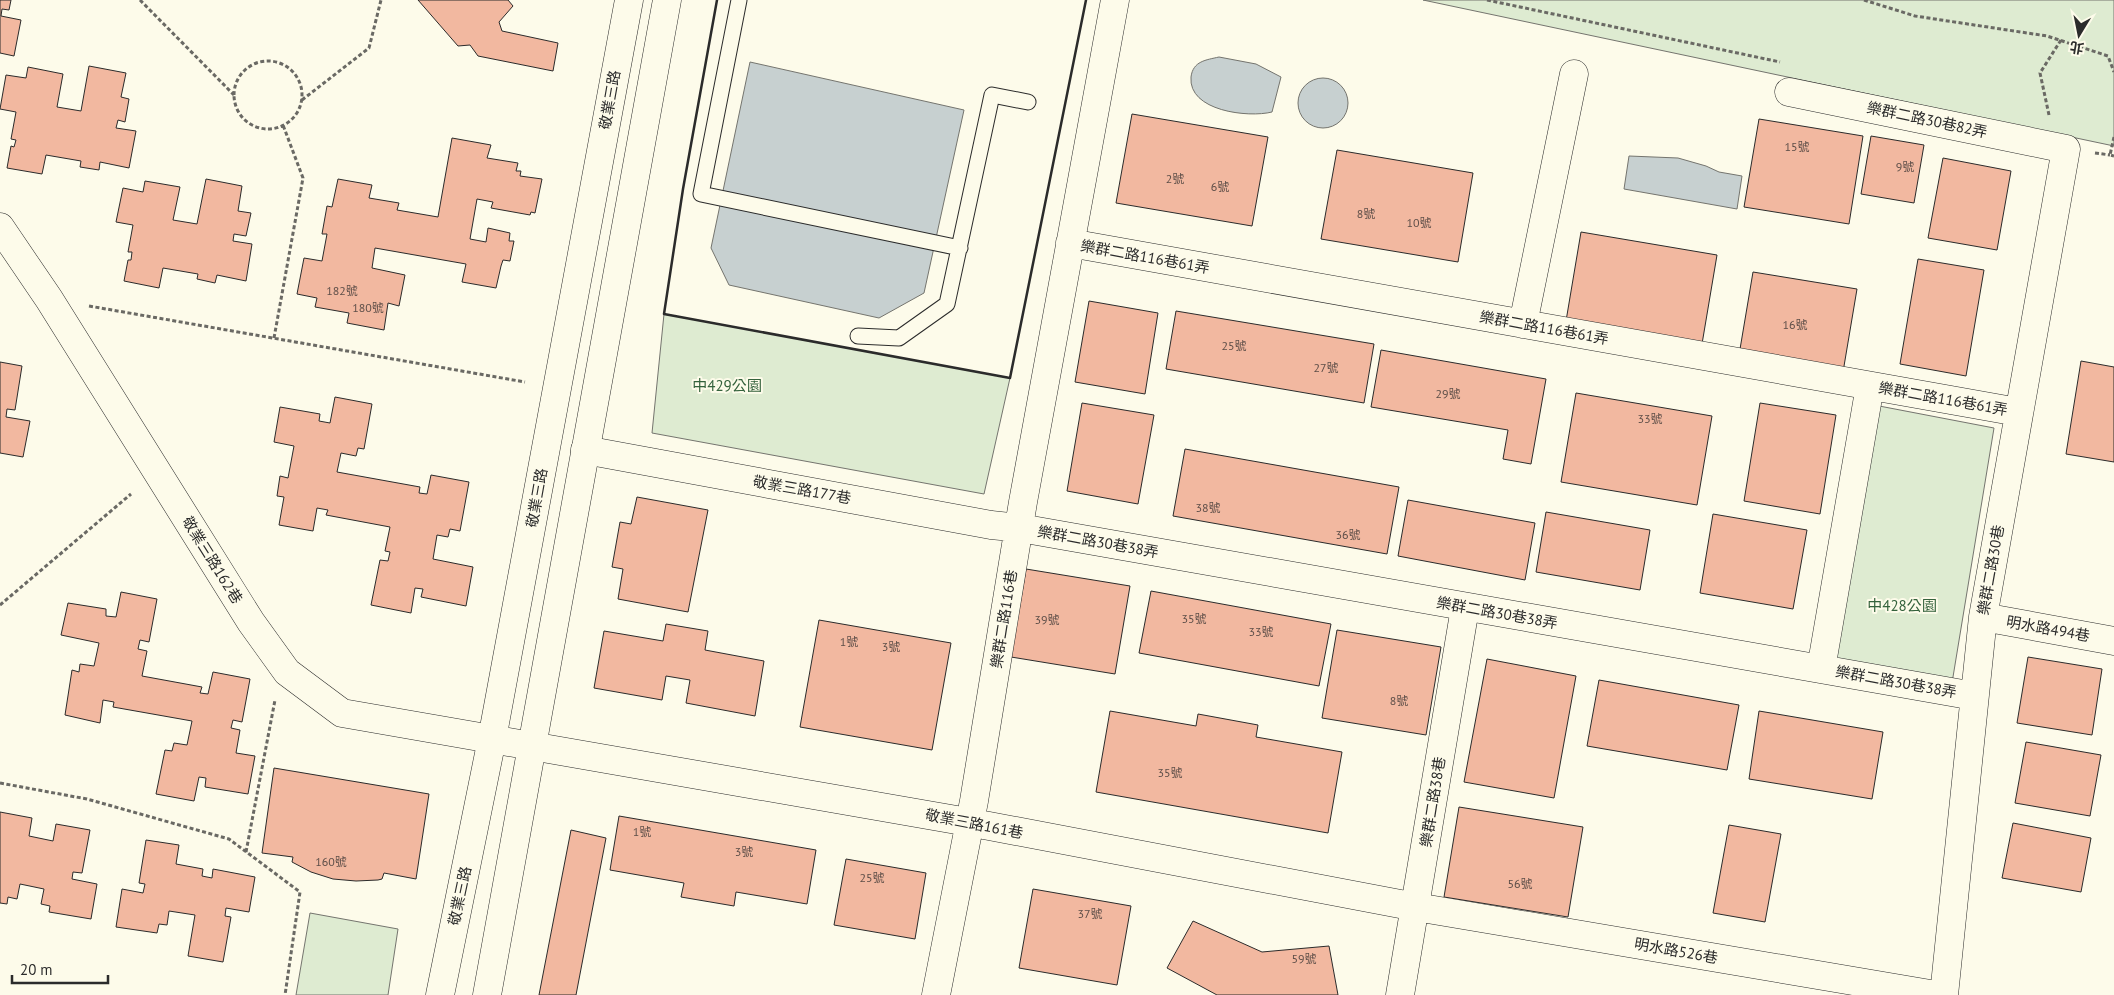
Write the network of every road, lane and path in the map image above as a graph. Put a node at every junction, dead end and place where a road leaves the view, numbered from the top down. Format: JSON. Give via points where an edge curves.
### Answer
{"nodes":[{"id":1,"x":140,"y":0,"type":"edge"},
{"id":2,"x":381,"y":0,"type":"edge"},
{"id":3,"x":628,"y":0,"type":"edge"},
{"id":4,"x":667,"y":0,"type":"edge"},
{"id":5,"x":739,"y":0,"type":"edge"},
{"id":6,"x":1115,"y":0,"type":"edge"},
{"id":7,"x":1487,"y":0,"type":"edge"},
{"id":8,"x":1864,"y":0,"type":"edge"},
{"id":9,"x":2061,"y":40,"type":"junction"},
{"id":10,"x":1787,"y":63,"type":"dead end"},
{"id":11,"x":2114,"y":72,"type":"edge"},
{"id":12,"x":1574,"y":74,"type":"dead end"},
{"id":13,"x":1789,"y":92,"type":"dead end"},
{"id":14,"x":234,"y":95,"type":"junction"},
{"id":15,"x":302,"y":100,"type":"junction"},
{"id":16,"x":1028,"y":102,"type":"dead end"},
{"id":17,"x":2052,"y":118,"type":"dead end"},
{"id":18,"x":283,"y":125,"type":"junction"},
{"id":19,"x":2114,"y":137,"type":"edge"},
{"id":20,"x":2066,"y":149,"type":"joint"},
{"id":21,"x":2094,"y":152,"type":"dead end"},
{"id":22,"x":2112,"y":156,"type":"edge"},
{"id":23,"x":0,"y":227,"type":"edge"},
{"id":24,"x":1070,"y":243,"type":"junction"},
{"id":25,"x":960,"y":248,"type":"junction"},
{"id":26,"x":49,"y":299,"type":"junction"},
{"id":27,"x":1523,"y":324,"type":"junction"},
{"id":28,"x":858,"y":336,"type":"dead end"},
{"id":29,"x":274,"y":338,"type":"junction"},
{"id":30,"x":525,"y":382,"type":"dead end"},
{"id":31,"x":1870,"y":386,"type":"junction"},
{"id":32,"x":2018,"y":412,"type":"junction"},
{"id":33,"x":585,"y":450,"type":"junction"},
{"id":34,"x":132,"y":494,"type":"dead end"},
{"id":35,"x":1020,"y":528,"type":"junction"},
{"id":36,"x":0,"y":605,"type":"edge"},
{"id":37,"x":1465,"y":608,"type":"junction"},
{"id":38,"x":1983,"y":617,"type":"junction"},
{"id":39,"x":2114,"y":640,"type":"edge"},
{"id":40,"x":1821,"y":669,"type":"junction"},
{"id":41,"x":276,"y":692,"type":"dead end"},
{"id":42,"x":1974,"y":696,"type":"junction"},
{"id":43,"x":492,"y":739,"type":"junction"},
{"id":44,"x":531,"y":746,"type":"junction"},
{"id":45,"x":0,"y":783,"type":"edge"},
{"id":46,"x":968,"y":822,"type":"junction"},
{"id":47,"x":246,"y":852,"type":"junction"},
{"id":48,"x":1416,"y":907,"type":"junction"},
{"id":49,"x":284,"y":995,"type":"edge"},
{"id":50,"x":440,"y":995,"type":"edge"},
{"id":51,"x":486,"y":995,"type":"edge"},
{"id":52,"x":936,"y":995,"type":"edge"},
{"id":53,"x":1400,"y":995,"type":"edge"},
{"id":54,"x":1936,"y":995,"type":"edge"},
{"id":55,"x":1944,"y":995,"type":"edge"}],
"edges":[{"from":1,"to":14,"type":"path"},
{"from":2,"to":15,"type":"path","via":[[369,48]]},
{"from":3,"to":43,"type":"street","name":"敬業三路"},
{"from":4,"to":33,"type":"street"},
{"from":5,"to":25,"type":"lane","via":[[701,194]]},
{"from":6,"to":24,"type":"street","name":"樂群二路116巷"},
{"from":7,"to":10,"type":"path"},
{"from":8,"to":9,"type":"path","via":[[1915,16]]},
{"from":9,"to":11,"type":"path","via":[[2108,56]]},
{"from":9,"to":17,"type":"path","via":[[2040,73],[2047,113]]},
{"from":12,"to":27,"type":"street"},
{"from":13,"to":20,"type":"street","name":"樂群二路30巷82弄"},
{"from":14,"to":15,"type":"path","via":[[242,73],[261,61],[273,61],[292,71],[302,90]]},
{"from":14,"to":18,"type":"path","via":[[236,106],[251,124],[262,128]]},
{"from":15,"to":18,"type":"path","via":[[292,119]]},
{"from":16,"to":25,"type":"lane","via":[[992,95]]},
{"from":18,"to":29,"type":"path","via":[[303,178]]},
{"from":19,"to":22,"type":"path"},
{"from":20,"to":32,"type":"street","name":"樂群二路30巷"},
{"from":21,"to":22,"type":"path"},
{"from":23,"to":26,"type":"street","name":"敬業三路162巷"},
{"from":24,"to":27,"type":"street","name":"樂群二路116巷61弄"},
{"from":24,"to":35,"type":"street","name":"樂群二路116巷"},
{"from":25,"to":28,"type":"lane","via":[[947,304],[900,338]]},
{"from":26,"to":29,"type":"path"},
{"from":26,"to":43,"type":"street","name":"敬業三路162巷","via":[[251,622],[287,672],[342,713]]},
{"from":27,"to":31,"type":"street","name":"樂群二路116巷61弄"},
{"from":29,"to":30,"type":"path"},
{"from":31,"to":32,"type":"street","name":"樂群二路116巷61弄"},
{"from":31,"to":40,"type":"street"},
{"from":32,"to":38,"type":"street","name":"樂群二路30巷"},
{"from":33,"to":35,"type":"street","name":"敬業三路177巷"},
{"from":33,"to":44,"type":"street"},
{"from":34,"to":36,"type":"path"},
{"from":35,"to":37,"type":"street","name":"樂群二路30巷38弄"},
{"from":35,"to":46,"type":"street","name":"樂群二路116巷"},
{"from":37,"to":40,"type":"street","name":"樂群二路30巷38弄"},
{"from":37,"to":48,"type":"street","name":"樂群二路38巷"},
{"from":38,"to":39,"type":"street","name":"明水路494巷"},
{"from":38,"to":42,"type":"street","name":"樂群二路30巷"},
{"from":40,"to":42,"type":"street","name":"樂群二路30巷38弄"},
{"from":41,"to":47,"type":"path"},
{"from":42,"to":55,"type":"street","name":"樂群二路30巷"},
{"from":43,"to":44,"type":"street","name":"敬業三路162巷"},
{"from":43,"to":50,"type":"street","name":"敬業三路"},
{"from":44,"to":46,"type":"street","name":"敬業三路161巷"},
{"from":44,"to":51,"type":"street"},
{"from":45,"to":47,"type":"path","via":[[106,804],[229,839]]},
{"from":46,"to":48,"type":"street","name":"敬業三路161巷"},
{"from":46,"to":52,"type":"street","name":"樂群二路116巷"},
{"from":47,"to":49,"type":"path","via":[[300,892]]},
{"from":48,"to":53,"type":"street","name":"樂群二路38巷"},
{"from":48,"to":54,"type":"street","name":"明水路526巷"}]}
